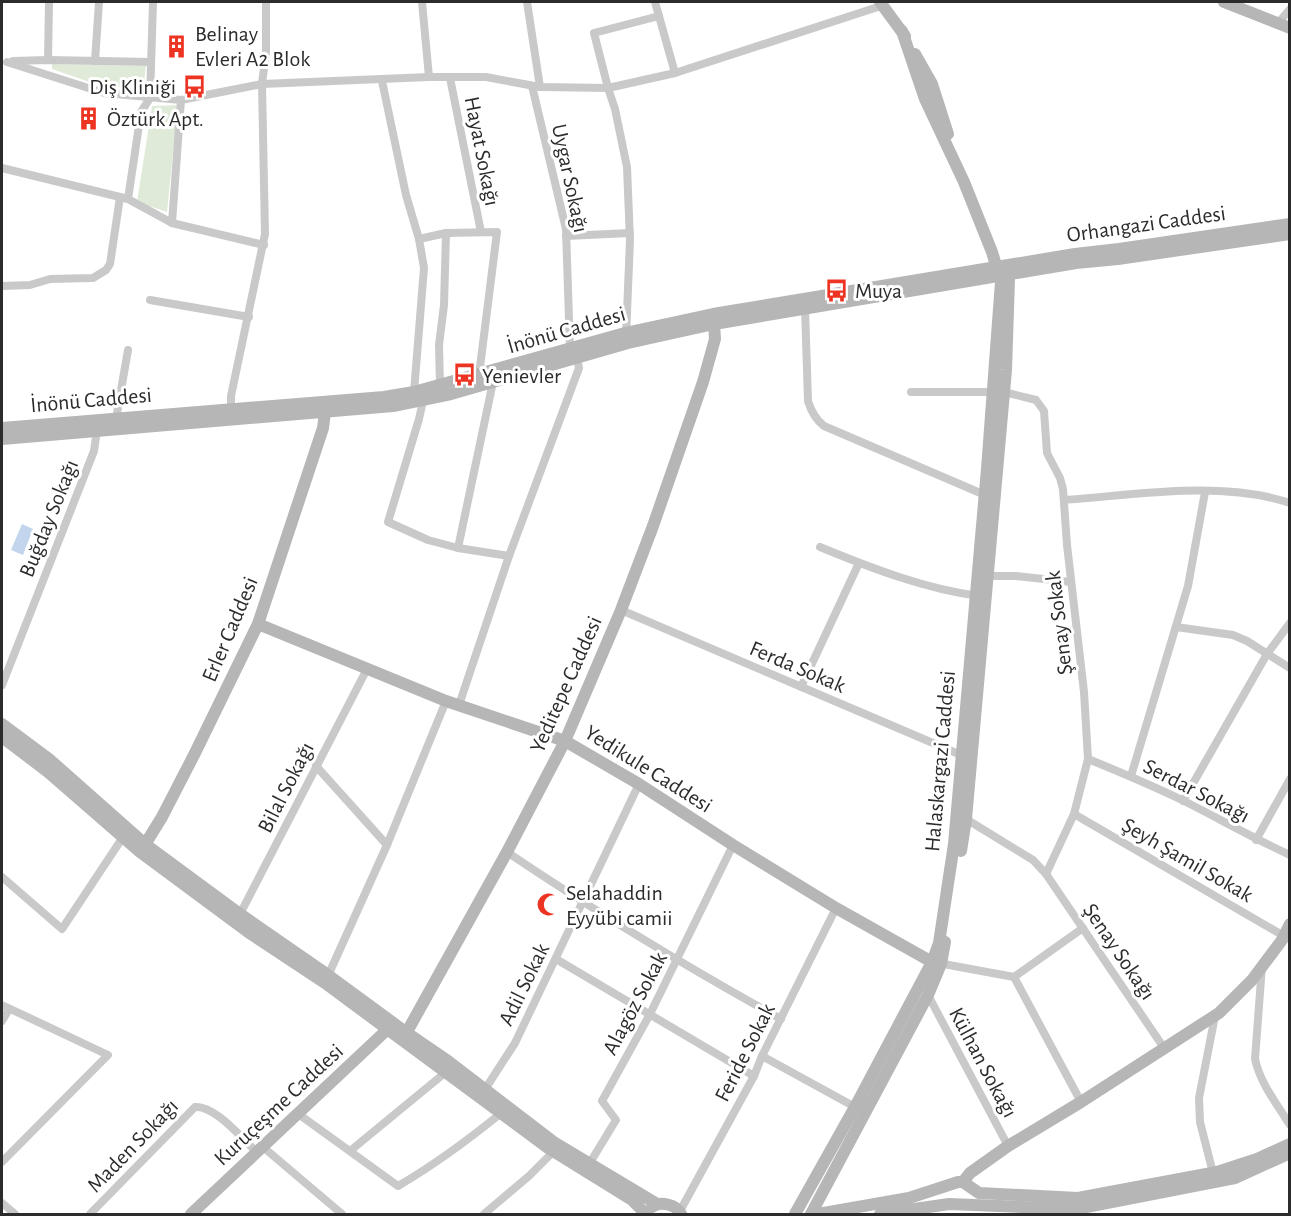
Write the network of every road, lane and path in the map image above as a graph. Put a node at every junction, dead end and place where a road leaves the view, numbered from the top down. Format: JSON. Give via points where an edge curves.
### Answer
{"nodes":[{"id":1,"x":49,"y":2,"type":"edge"},
{"id":2,"x":99,"y":2,"type":"edge"},
{"id":3,"x":153,"y":2,"type":"edge"},
{"id":4,"x":266,"y":2,"type":"edge"},
{"id":5,"x":422,"y":2,"type":"edge"},
{"id":6,"x":527,"y":2,"type":"edge"},
{"id":7,"x":655,"y":2,"type":"edge"},
{"id":8,"x":1224,"y":2,"type":"edge"},
{"id":9,"x":882,"y":3,"type":"edge"},
{"id":10,"x":1290,"y":9,"type":"edge"},
{"id":11,"x":659,"y":16,"type":"junction"},
{"id":12,"x":1284,"y":25,"type":"edge"},
{"id":13,"x":48,"y":60,"type":"junction"},
{"id":14,"x":95,"y":61,"type":"junction"},
{"id":15,"x":4,"y":62,"type":"edge"},
{"id":16,"x":151,"y":62,"type":"junction"},
{"id":17,"x":675,"y":73,"type":"junction"},
{"id":18,"x":429,"y":77,"type":"junction"},
{"id":19,"x":450,"y":78,"type":"junction"},
{"id":20,"x":382,"y":81,"type":"junction"},
{"id":21,"x":262,"y":84,"type":"junction"},
{"id":22,"x":536,"y":87,"type":"junction"},
{"id":23,"x":608,"y":88,"type":"junction"},
{"id":24,"x":150,"y":98,"type":"junction"},
{"id":25,"x":181,"y":100,"type":"junction"},
{"id":26,"x":2,"y":168,"type":"edge"},
{"id":27,"x":124,"y":198,"type":"junction"},
{"id":28,"x":172,"y":223,"type":"junction"},
{"id":29,"x":1290,"y":224,"type":"edge"},
{"id":30,"x":481,"y":232,"type":"junction"},
{"id":31,"x":446,"y":233,"type":"junction"},
{"id":32,"x":630,"y":233,"type":"junction"},
{"id":33,"x":1290,"y":234,"type":"edge"},
{"id":34,"x":566,"y":236,"type":"junction"},
{"id":35,"x":419,"y":239,"type":"junction"},
{"id":36,"x":1191,"y":244,"type":"junction"},
{"id":37,"x":264,"y":245,"type":"junction"},
{"id":38,"x":1003,"y":270,"type":"junction"},
{"id":39,"x":2,"y":286,"type":"edge"},
{"id":40,"x":150,"y":300,"type":"dead end"},
{"id":41,"x":805,"y":303,"type":"junction"},
{"id":42,"x":756,"y":311,"type":"junction"},
{"id":43,"x":249,"y":317,"type":"junction"},
{"id":44,"x":714,"y":324,"type":"junction"},
{"id":45,"x":680,"y":326,"type":"junction"},
{"id":46,"x":627,"y":338,"type":"junction"},
{"id":47,"x":129,"y":350,"type":"dead end"},
{"id":48,"x":573,"y":354,"type":"junction"},
{"id":49,"x":484,"y":380,"type":"junction"},
{"id":50,"x":440,"y":386,"type":"junction"},
{"id":51,"x":911,"y":392,"type":"dead end"},
{"id":52,"x":999,"y":392,"type":"junction"},
{"id":53,"x":418,"y":396,"type":"junction"},
{"id":54,"x":326,"y":406,"type":"junction"},
{"id":55,"x":232,"y":414,"type":"junction"},
{"id":56,"x":116,"y":419,"type":"junction"},
{"id":57,"x":2,"y":428,"type":"edge"},
{"id":58,"x":97,"y":430,"type":"junction"},
{"id":59,"x":2,"y":439,"type":"edge"},
{"id":60,"x":1205,"y":492,"type":"junction"},
{"id":61,"x":990,"y":497,"type":"junction"},
{"id":62,"x":1064,"y":500,"type":"junction"},
{"id":63,"x":1290,"y":503,"type":"edge"},
{"id":64,"x":820,"y":547,"type":"dead end"},
{"id":65,"x":458,"y":548,"type":"junction"},
{"id":66,"x":509,"y":556,"type":"junction"},
{"id":67,"x":859,"y":563,"type":"junction"},
{"id":68,"x":987,"y":576,"type":"junction"},
{"id":69,"x":1071,"y":582,"type":"junction"},
{"id":70,"x":980,"y":596,"type":"junction"},
{"id":71,"x":621,"y":610,"type":"junction"},
{"id":72,"x":1290,"y":622,"type":"edge"},
{"id":73,"x":258,"y":624,"type":"junction"},
{"id":74,"x":1176,"y":627,"type":"junction"},
{"id":75,"x":1267,"y":654,"type":"junction"},
{"id":76,"x":1290,"y":668,"type":"edge"},
{"id":77,"x":367,"y":669,"type":"junction"},
{"id":78,"x":2,"y":685,"type":"edge"},
{"id":79,"x":801,"y":687,"type":"junction"},
{"id":80,"x":446,"y":701,"type":"junction"},
{"id":81,"x":459,"y":705,"type":"junction"},
{"id":82,"x":2,"y":724,"type":"edge"},
{"id":83,"x":2,"y":737,"type":"edge"},
{"id":84,"x":565,"y":741,"type":"junction"},
{"id":85,"x":961,"y":755,"type":"junction"},
{"id":86,"x":1088,"y":759,"type":"junction"},
{"id":87,"x":316,"y":766,"type":"junction"},
{"id":88,"x":1131,"y":776,"type":"junction"},
{"id":89,"x":1290,"y":779,"type":"edge"},
{"id":90,"x":639,"y":784,"type":"junction"},
{"id":91,"x":1183,"y":801,"type":"junction"},
{"id":92,"x":1074,"y":814,"type":"junction"},
{"id":93,"x":966,"y":819,"type":"junction"},
{"id":94,"x":123,"y":837,"type":"junction"},
{"id":95,"x":1257,"y":840,"type":"junction"},
{"id":96,"x":387,"y":845,"type":"junction"},
{"id":97,"x":733,"y":845,"type":"junction"},
{"id":98,"x":143,"y":848,"type":"junction"},
{"id":99,"x":507,"y":852,"type":"junction"},
{"id":100,"x":1290,"y":855,"type":"edge"},
{"id":101,"x":1046,"y":874,"type":"junction"},
{"id":102,"x":2,"y":877,"type":"edge"},
{"id":103,"x":581,"y":902,"type":"junction"},
{"id":104,"x":836,"y":908,"type":"junction"},
{"id":105,"x":237,"y":918,"type":"junction"},
{"id":106,"x":1290,"y":924,"type":"edge"},
{"id":107,"x":1083,"y":928,"type":"junction"},
{"id":108,"x":1284,"y":936,"type":"junction"},
{"id":109,"x":556,"y":959,"type":"junction"},
{"id":110,"x":677,"y":959,"type":"junction"},
{"id":111,"x":937,"y":963,"type":"junction"},
{"id":112,"x":1262,"y":966,"type":"junction"},
{"id":113,"x":1014,"y":977,"type":"junction"},
{"id":114,"x":327,"y":979,"type":"junction"},
{"id":115,"x":928,"y":995,"type":"junction"},
{"id":116,"x":5,"y":1007,"type":"edge"},
{"id":117,"x":650,"y":1014,"type":"junction"},
{"id":118,"x":1215,"y":1016,"type":"junction"},
{"id":119,"x":781,"y":1019,"type":"junction"},
{"id":120,"x":2,"y":1021,"type":"edge"},
{"id":121,"x":390,"y":1027,"type":"junction"},
{"id":122,"x":404,"y":1037,"type":"junction"},
{"id":123,"x":1164,"y":1048,"type":"junction"},
{"id":124,"x":762,"y":1056,"type":"junction"},
{"id":125,"x":446,"y":1072,"type":"junction"},
{"id":126,"x":754,"y":1076,"type":"junction"},
{"id":127,"x":482,"y":1094,"type":"junction"},
{"id":128,"x":1081,"y":1102,"type":"junction"},
{"id":129,"x":855,"y":1107,"type":"junction"},
{"id":130,"x":297,"y":1113,"type":"junction"},
{"id":131,"x":500,"y":1114,"type":"junction"},
{"id":132,"x":1290,"y":1125,"type":"edge"},
{"id":133,"x":1290,"y":1144,"type":"edge"},
{"id":134,"x":1008,"y":1146,"type":"junction"},
{"id":135,"x":260,"y":1150,"type":"junction"},
{"id":136,"x":350,"y":1151,"type":"junction"},
{"id":137,"x":553,"y":1152,"type":"junction"},
{"id":138,"x":1290,"y":1153,"type":"edge"},
{"id":139,"x":2,"y":1162,"type":"edge"},
{"id":140,"x":588,"y":1167,"type":"junction"},
{"id":141,"x":1213,"y":1173,"type":"junction"},
{"id":142,"x":963,"y":1183,"type":"junction"},
{"id":143,"x":2,"y":1203,"type":"edge"},
{"id":144,"x":657,"y":1204,"type":"junction"},
{"id":145,"x":958,"y":1205,"type":"junction"},
{"id":146,"x":682,"y":1213,"type":"edge"},
{"id":147,"x":646,"y":1214,"type":"edge"},
{"id":148,"x":15,"y":1215,"type":"edge"},
{"id":149,"x":90,"y":1215,"type":"edge"},
{"id":150,"x":191,"y":1215,"type":"edge"},
{"id":151,"x":342,"y":1215,"type":"edge"},
{"id":152,"x":484,"y":1215,"type":"edge"},
{"id":153,"x":795,"y":1215,"type":"edge"},
{"id":154,"x":812,"y":1215,"type":"edge"},
{"id":155,"x":818,"y":1215,"type":"edge"},
{"id":156,"x":880,"y":1215,"type":"edge"}],
"edges":[{"from":1,"to":13,"type":"street"},
{"from":2,"to":14,"type":"street"},
{"from":3,"to":16,"type":"street"},
{"from":4,"to":21,"type":"street"},
{"from":5,"to":18,"type":"street"},
{"from":6,"to":22,"type":"street","name":"Uygar Sokağı"},
{"from":7,"to":11,"type":"street"},
{"from":8,"to":12,"type":"main road"},
{"from":9,"to":17,"type":"street"},
{"from":9,"to":38,"type":"main road","via":[[902,31],[925,99]]},
{"from":10,"to":12,"type":"street"},
{"from":11,"to":17,"type":"street"},
{"from":11,"to":23,"type":"street","via":[[594,33]]},
{"from":13,"to":14,"type":"street"},
{"from":13,"to":15,"type":"street"},
{"from":14,"to":16,"type":"street"},
{"from":15,"to":24,"type":"street","via":[[104,93]]},
{"from":16,"to":24,"type":"street"},
{"from":17,"to":23,"type":"street"},
{"from":18,"to":19,"type":"street"},
{"from":18,"to":20,"type":"street"},
{"from":19,"to":22,"type":"street","via":[[486,77]]},
{"from":19,"to":30,"type":"street","name":"Hayat Sokağı"},
{"from":20,"to":21,"type":"street"},
{"from":20,"to":35,"type":"street"},
{"from":21,"to":25,"type":"street"},
{"from":21,"to":37,"type":"street"},
{"from":22,"to":23,"type":"street"},
{"from":22,"to":34,"type":"street","name":"Uygar Sokağı"},
{"from":23,"to":32,"type":"street","via":[[627,167]]},
{"from":24,"to":25,"type":"street"},
{"from":24,"to":27,"type":"street","via":[[141,112]]},
{"from":25,"to":28,"type":"street"},
{"from":26,"to":27,"type":"street"},
{"from":27,"to":28,"type":"street"},
{"from":27,"to":39,"type":"street","via":[[110,264],[99,275]]},
{"from":28,"to":37,"type":"street"},
{"from":29,"to":36,"type":"main road","name":"Orhangazi Caddesi"},
{"from":30,"to":31,"type":"street"},
{"from":30,"to":49,"type":"street","via":[[497,232]]},
{"from":31,"to":35,"type":"street"},
{"from":31,"to":50,"type":"street"},
{"from":32,"to":34,"type":"street"},
{"from":32,"to":46,"type":"street"},
{"from":33,"to":36,"type":"main road","name":"Orhangazi Caddesi"},
{"from":34,"to":48,"type":"street","name":"Uygar Sokağı"},
{"from":35,"to":53,"type":"street","via":[[424,268]]},
{"from":36,"to":38,"type":"main road","name":"Orhangazi Caddesi"},
{"from":37,"to":43,"type":"street"},
{"from":38,"to":41,"type":"main road","name":"Orhangazi Caddesi"},
{"from":38,"to":52,"type":"main road"},
{"from":40,"to":43,"type":"street"},
{"from":41,"to":42,"type":"main road","name":"Orhangazi Caddesi"},
{"from":41,"to":61,"type":"street","via":[[808,401],[819,422]]},
{"from":42,"to":44,"type":"main road"},
{"from":42,"to":45,"type":"main road"},
{"from":43,"to":55,"type":"street","via":[[231,396]]},
{"from":44,"to":45,"type":"main road"},
{"from":44,"to":71,"type":"main road","name":"Yeditepe Caddesi","via":[[715,339],[703,382]]},
{"from":45,"to":46,"type":"main road"},
{"from":46,"to":48,"type":"main road"},
{"from":47,"to":56,"type":"street"},
{"from":48,"to":49,"type":"main road"},
{"from":48,"to":66,"type":"street","name":"Uygar Sokağı","via":[[579,368]]},
{"from":49,"to":50,"type":"main road"},
{"from":49,"to":53,"type":"main road"},
{"from":49,"to":65,"type":"street"},
{"from":50,"to":53,"type":"main road"},
{"from":51,"to":52,"type":"street","name":"Şenay Sokak"},
{"from":52,"to":61,"type":"main road"},
{"from":52,"to":62,"type":"street","name":"Şenay Sokak","via":[[1029,397],[1041,406],[1047,453],[1060,478]]},
{"from":53,"to":54,"type":"main road","via":[[393,406]]},
{"from":53,"to":65,"type":"street","via":[[419,419],[388,522]]},
{"from":54,"to":55,"type":"main road"},
{"from":54,"to":73,"type":"main road","name":"Erler Caddesi","via":[[301,497]]},
{"from":55,"to":56,"type":"main road","name":"İnönü Caddesi"},
{"from":55,"to":58,"type":"main road"},
{"from":56,"to":57,"type":"main road","name":"İnönü Caddesi"},
{"from":58,"to":59,"type":"main road"},
{"from":58,"to":78,"type":"street","name":"Buğday Sokağı","via":[[94,451]]},
{"from":60,"to":62,"type":"street"},
{"from":60,"to":63,"type":"street","via":[[1247,493]]},
{"from":60,"to":74,"type":"street","via":[[1188,586]]},
{"from":61,"to":68,"type":"main road"},
{"from":61,"to":70,"type":"main road","name":"Halaskargazi Caddesi"},
{"from":62,"to":69,"type":"street","name":"Şenay Sokak"},
{"from":64,"to":67,"type":"street"},
{"from":65,"to":66,"type":"street"},
{"from":66,"to":81,"type":"street","name":"Uygar Sokağı"},
{"from":67,"to":70,"type":"street"},
{"from":67,"to":79,"type":"street"},
{"from":68,"to":69,"type":"street"},
{"from":68,"to":70,"type":"main road"},
{"from":69,"to":86,"type":"street","name":"Şenay Sokak"},
{"from":70,"to":85,"type":"main road","name":"Halaskargazi Caddesi"},
{"from":70,"to":93,"type":"main road"},
{"from":71,"to":79,"type":"street","name":"Ferda Sokak"},
{"from":71,"to":84,"type":"main road","name":"Yeditepe Caddesi"},
{"from":72,"to":75,"type":"street"},
{"from":73,"to":77,"type":"main road","name":"Yedikule Caddesi"},
{"from":73,"to":98,"type":"main road","name":"Erler Caddesi","via":[[162,818]]},
{"from":74,"to":75,"type":"street","via":[[1233,635]]},
{"from":74,"to":88,"type":"street"},
{"from":75,"to":76,"type":"street"},
{"from":75,"to":91,"type":"street"},
{"from":77,"to":80,"type":"main road","name":"Yedikule Caddesi"},
{"from":77,"to":87,"type":"street","name":"Bilal Sokağı"},
{"from":79,"to":85,"type":"street","name":"Ferda Sokak"},
{"from":80,"to":81,"type":"main road","name":"Yedikule Caddesi"},
{"from":80,"to":96,"type":"street"},
{"from":81,"to":84,"type":"main road","name":"Yedikule Caddesi"},
{"from":82,"to":98,"type":"main road","via":[[48,759]]},
{"from":83,"to":94,"type":"main road"},
{"from":84,"to":90,"type":"main road","name":"Yedikule Caddesi"},
{"from":84,"to":99,"type":"main road","name":"Yeditepe Caddesi"},
{"from":85,"to":111,"type":"main road","name":"Halaskargazi Caddesi","via":[[954,844]]},
{"from":86,"to":88,"type":"street","name":"Serdar Sokağı"},
{"from":86,"to":92,"type":"street","name":"Şenay Sokak"},
{"from":87,"to":96,"type":"street"},
{"from":87,"to":105,"type":"street","name":"Bilal Sokağı"},
{"from":88,"to":91,"type":"street","name":"Serdar Sokağı"},
{"from":89,"to":95,"type":"street"},
{"from":90,"to":97,"type":"main road","name":"Yedikule Caddesi"},
{"from":90,"to":103,"type":"street","name":"Adil Sokak"},
{"from":91,"to":95,"type":"street","name":"Serdar Sokağı"},
{"from":92,"to":101,"type":"street","name":"Şenay Sokak"},
{"from":92,"to":108,"type":"street","name":"Şeyh Şamil Sokak"},
{"from":93,"to":101,"type":"street","name":"Şenay Sokağı","via":[[1033,860]]},
{"from":93,"to":111,"type":"main road"},
{"from":94,"to":98,"type":"main road"},
{"from":94,"to":102,"type":"street","via":[[62,929]]},
{"from":95,"to":100,"type":"street","name":"Serdar Sokağı"},
{"from":96,"to":114,"type":"street"},
{"from":97,"to":104,"type":"main road","name":"Yedikule Caddesi"},
{"from":97,"to":110,"type":"street","name":"Alagöz Sokak"},
{"from":98,"to":105,"type":"main road"},
{"from":99,"to":103,"type":"street"},
{"from":99,"to":122,"type":"main road","name":"Yeditepe Caddesi"},
{"from":101,"to":107,"type":"street","name":"Şenay Sokağı"},
{"from":103,"to":109,"type":"street","name":"Adil Sokak"},
{"from":103,"to":110,"type":"street"},
{"from":104,"to":111,"type":"main road","name":"Yedikule Caddesi"},
{"from":104,"to":119,"type":"street","name":"Feride Sokak"},
{"from":105,"to":114,"type":"main road"},
{"from":106,"to":108,"type":"main road"},
{"from":107,"to":113,"type":"street"},
{"from":107,"to":123,"type":"street","name":"Şenay Sokağı"},
{"from":108,"to":112,"type":"main road"},
{"from":109,"to":117,"type":"street"},
{"from":109,"to":127,"type":"street","name":"Adil Sokak","via":[[515,1043]]},
{"from":110,"to":117,"type":"street","name":"Alagöz Sokak"},
{"from":110,"to":119,"type":"street"},
{"from":111,"to":113,"type":"street"},
{"from":111,"to":115,"type":"main road"},
{"from":111,"to":129,"type":"main road","name":"Halaskargazi Caddesi"},
{"from":112,"to":118,"type":"main road"},
{"from":112,"to":132,"type":"street","via":[[1255,1059],[1263,1082]]},
{"from":113,"to":128,"type":"street"},
{"from":114,"to":121,"type":"main road"},
{"from":115,"to":134,"type":"street","name":"Külhan Sokağı"},
{"from":115,"to":154,"type":"main road"},
{"from":116,"to":120,"type":"street"},
{"from":116,"to":139,"type":"street","via":[[108,1055]]},
{"from":117,"to":126,"type":"street"},
{"from":117,"to":140,"type":"street","name":"Alagöz Sokak","via":[[602,1101],[616,1120]]},
{"from":118,"to":123,"type":"main road"},
{"from":118,"to":141,"type":"street","via":[[1199,1098],[1200,1122]]},
{"from":119,"to":124,"type":"street","name":"Feride Sokak"},
{"from":121,"to":122,"type":"main road"},
{"from":121,"to":130,"type":"main road","name":"Kuruçeşme Caddesi"},
{"from":122,"to":125,"type":"main road"},
{"from":122,"to":127,"type":"main road","via":[[448,1061]]},
{"from":123,"to":128,"type":"main road"},
{"from":124,"to":126,"type":"street","name":"Feride Sokak"},
{"from":124,"to":129,"type":"street"},
{"from":125,"to":127,"type":"main road"},
{"from":125,"to":136,"type":"street"},
{"from":126,"to":146,"type":"street","name":"Feride Sokak"},
{"from":127,"to":131,"type":"main road"},
{"from":127,"to":140,"type":"main road"},
{"from":128,"to":134,"type":"main road"},
{"from":129,"to":153,"type":"main road","name":"Halaskargazi Caddesi"},
{"from":130,"to":135,"type":"main road","name":"Kuruçeşme Caddesi"},
{"from":130,"to":136,"type":"street"},
{"from":131,"to":136,"type":"street","via":[[460,1146],[398,1186]]},
{"from":131,"to":137,"type":"main road"},
{"from":133,"to":141,"type":"main road"},
{"from":134,"to":142,"type":"main road","via":[[970,1173]]},
{"from":135,"to":149,"type":"street","name":"Maden Sokağı","via":[[214,1112],[203,1106],[195,1107]]},
{"from":135,"to":150,"type":"main road","name":"Kuruçeşme Caddesi"},
{"from":135,"to":151,"type":"street"},
{"from":137,"to":140,"type":"main road"},
{"from":137,"to":152,"type":"street"},
{"from":138,"to":145,"type":"main road","via":[[1235,1178],[1076,1209]]},
{"from":140,"to":144,"type":"main road"},
{"from":140,"to":147,"type":"main road"},
{"from":141,"to":142,"type":"main road","via":[[1078,1198],[979,1193]]},
{"from":142,"to":145,"type":"main road","via":[[970,1193]]},
{"from":142,"to":145,"type":"main road","via":[[947,1193]]},
{"from":142,"to":155,"type":"main road","via":[[909,1198]]},
{"from":143,"to":148,"type":"street"},
{"from":144,"to":146,"type":"main road"},
{"from":144,"to":147,"type":"main road"},
{"from":145,"to":156,"type":"main road"}]}
